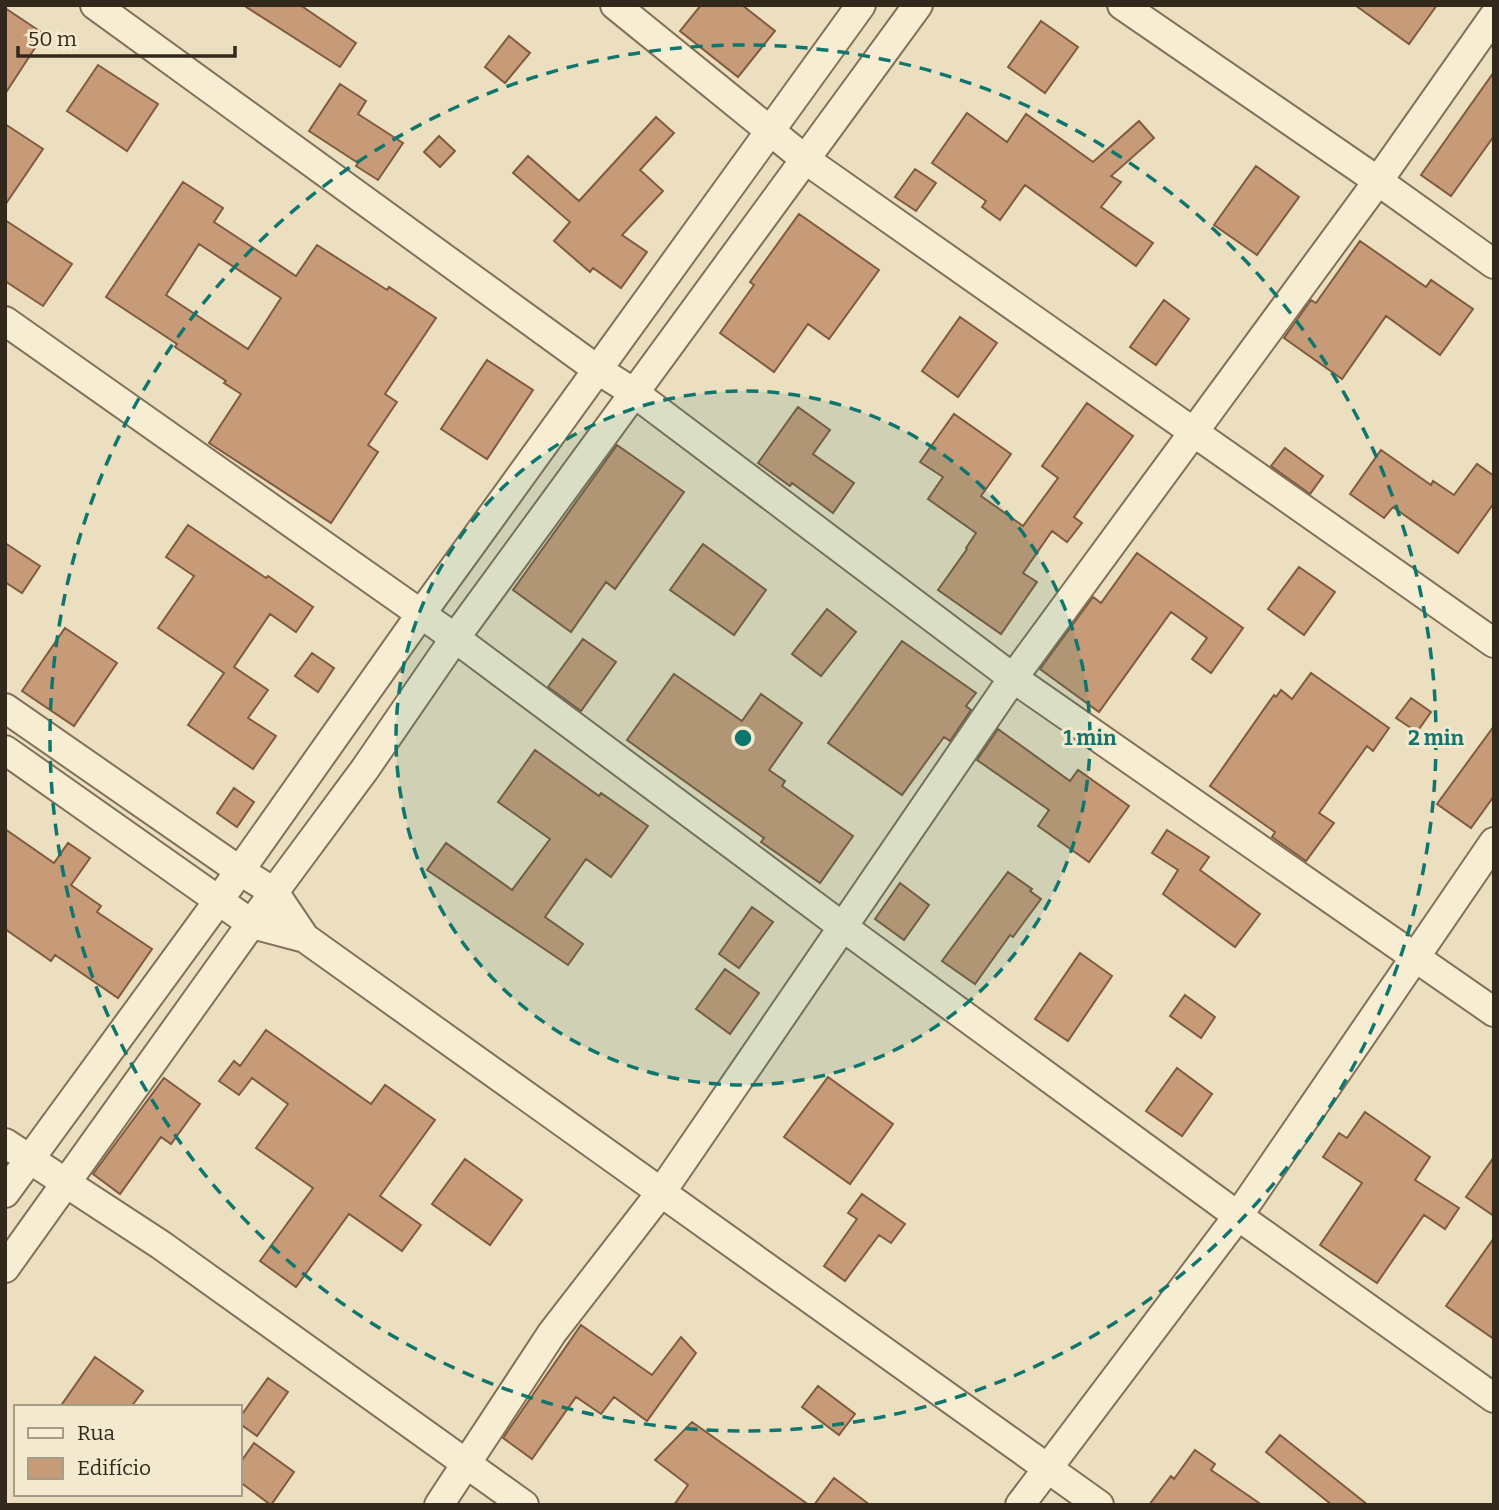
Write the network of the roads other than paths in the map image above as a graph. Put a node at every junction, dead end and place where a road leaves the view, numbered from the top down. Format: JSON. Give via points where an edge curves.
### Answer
{"nodes":[{"id":1,"x":95,"y":5,"type":"edge"},
{"id":2,"x":615,"y":5,"type":"edge"},
{"id":3,"x":861,"y":5,"type":"edge"},
{"id":4,"x":918,"y":5,"type":"edge"},
{"id":5,"x":1122,"y":5,"type":"edge"},
{"id":6,"x":1494,"y":16,"type":"edge"},
{"id":7,"x":768,"y":131,"type":"junction"},
{"id":8,"x":806,"y":160,"type":"junction"},
{"id":9,"x":1378,"y":181,"type":"junction"},
{"id":10,"x":1494,"y":264,"type":"edge"},
{"id":11,"x":5,"y":321,"type":"edge"},
{"id":12,"x":598,"y":370,"type":"junction"},
{"id":13,"x":633,"y":392,"type":"junction"},
{"id":14,"x":1194,"y":431,"type":"junction"},
{"id":15,"x":421,"y":614,"type":"junction"},
{"id":16,"x":455,"y":638,"type":"junction"},
{"id":17,"x":1494,"y":643,"type":"edge"},
{"id":18,"x":1013,"y":678,"type":"junction"},
{"id":19,"x":5,"y":708,"type":"edge"},
{"id":20,"x":5,"y":750,"type":"edge"},
{"id":21,"x":1494,"y":842,"type":"edge"},
{"id":22,"x":240,"y":871,"type":"junction"},
{"id":23,"x":274,"y":892,"type":"junction"},
{"id":24,"x":219,"y":900,"type":"junction"},
{"id":25,"x":252,"y":924,"type":"junction"},
{"id":26,"x":843,"y":927,"type":"junction"},
{"id":27,"x":305,"y":938,"type":"junction"},
{"id":28,"x":1415,"y":956,"type":"junction"},
{"id":29,"x":1494,"y":1012,"type":"edge"},
{"id":30,"x":5,"y":1143,"type":"edge"},
{"id":31,"x":30,"y":1160,"type":"junction"},
{"id":32,"x":65,"y":1183,"type":"junction"},
{"id":33,"x":662,"y":1191,"type":"junction"},
{"id":34,"x":5,"y":1194,"type":"edge"},
{"id":35,"x":1238,"y":1216,"type":"junction"},
{"id":36,"x":5,"y":1268,"type":"edge"},
{"id":37,"x":1494,"y":1398,"type":"edge"},
{"id":38,"x":467,"y":1464,"type":"junction"},
{"id":39,"x":1045,"y":1468,"type":"junction"},
{"id":40,"x":439,"y":1505,"type":"edge"},
{"id":41,"x":524,"y":1505,"type":"edge"},
{"id":42,"x":1020,"y":1505,"type":"edge"},
{"id":43,"x":1098,"y":1505,"type":"edge"}],
"edges":[{"from":1,"to":12,"type":"street"},
{"from":2,"to":7,"type":"street"},
{"from":3,"to":7,"type":"street"},
{"from":4,"to":8,"type":"street"},
{"from":5,"to":9,"type":"street"},
{"from":6,"to":9,"type":"street"},
{"from":7,"to":8,"type":"street"},
{"from":7,"to":12,"type":"street"},
{"from":8,"to":13,"type":"street"},
{"from":8,"to":14,"type":"street"},
{"from":9,"to":10,"type":"street"},
{"from":9,"to":14,"type":"street"},
{"from":11,"to":15,"type":"street"},
{"from":12,"to":13,"type":"street"},
{"from":12,"to":15,"type":"street"},
{"from":13,"to":16,"type":"street"},
{"from":13,"to":18,"type":"street"},
{"from":14,"to":17,"type":"street"},
{"from":14,"to":18,"type":"street"},
{"from":15,"to":16,"type":"street"},
{"from":15,"to":22,"type":"street"},
{"from":16,"to":23,"type":"street"},
{"from":16,"to":26,"type":"street"},
{"from":18,"to":26,"type":"street"},
{"from":18,"to":28,"type":"street"},
{"from":19,"to":22,"type":"street"},
{"from":20,"to":24,"type":"street"},
{"from":21,"to":28,"type":"street"},
{"from":22,"to":23,"type":"street"},
{"from":22,"to":24,"type":"street"},
{"from":23,"to":25,"type":"street"},
{"from":23,"to":27,"type":"street"},
{"from":24,"to":25,"type":"street"},
{"from":24,"to":31,"type":"street"},
{"from":25,"to":27,"type":"street"},
{"from":25,"to":32,"type":"street"},
{"from":26,"to":33,"type":"street"},
{"from":26,"to":35,"type":"street"},
{"from":27,"to":33,"type":"street"},
{"from":28,"to":29,"type":"street"},
{"from":28,"to":35,"type":"street"},
{"from":30,"to":31,"type":"street"},
{"from":31,"to":32,"type":"street"},
{"from":31,"to":34,"type":"street"},
{"from":32,"to":36,"type":"street"},
{"from":32,"to":38,"type":"street","via":[[161,1245]]},
{"from":33,"to":38,"type":"street","via":[[552,1333]]},
{"from":33,"to":39,"type":"street"},
{"from":35,"to":37,"type":"street"},
{"from":35,"to":39,"type":"street"},
{"from":38,"to":40,"type":"street"},
{"from":38,"to":41,"type":"street"},
{"from":39,"to":42,"type":"street"},
{"from":39,"to":43,"type":"street"}]}
